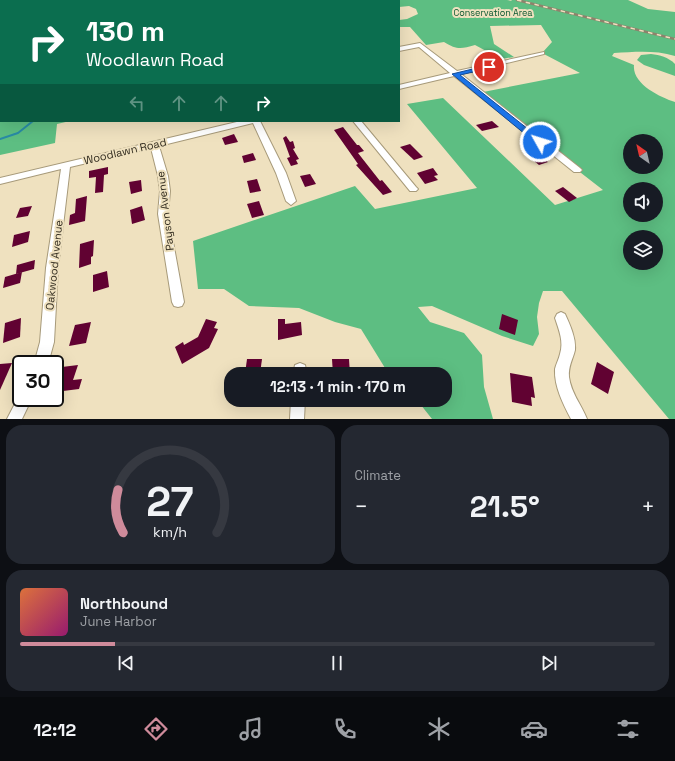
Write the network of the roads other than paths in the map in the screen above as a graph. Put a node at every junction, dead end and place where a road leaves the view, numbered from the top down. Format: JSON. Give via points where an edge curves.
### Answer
{"nodes":[{"id":1,"x":400,"y":50,"type":"edge"},
{"id":2,"x":542,"y":53,"type":"dead end"},
{"id":3,"x":455,"y":74,"type":"junction"},
{"id":4,"x":400,"y":87,"type":"edge"},
{"id":5,"x":247,"y":122,"type":"edge"},
{"id":6,"x":256,"y":122,"type":"edge"},
{"id":7,"x":359,"y":122,"type":"edge"},
{"id":8,"x":154,"y":144,"type":"junction"},
{"id":9,"x":66,"y":165,"type":"junction"},
{"id":10,"x":577,"y":170,"type":"dead end"},
{"id":11,"x":0,"y":181,"type":"edge"},
{"id":12,"x":413,"y":189,"type":"dead end"},
{"id":13,"x":291,"y":201,"type":"dead end"},
{"id":14,"x":178,"y":302,"type":"dead end"},
{"id":15,"x":561,"y":318,"type":"dead end"},
{"id":16,"x":43,"y":355,"type":"edge"},
{"id":17,"x":20,"y":407,"type":"edge"},
{"id":18,"x":298,"y":407,"type":"edge"},
{"id":19,"x":14,"y":419,"type":"edge"},
{"id":20,"x":297,"y":419,"type":"edge"},
{"id":21,"x":580,"y":419,"type":"edge"}],
"edges":[{"from":1,"to":3,"type":"street","via":[[420,45]]},
{"from":2,"to":3,"type":"street"},
{"from":3,"to":4,"type":"street"},
{"from":3,"to":10,"type":"street"},
{"from":5,"to":8,"type":"street","name":"Woodlawn Road"},
{"from":6,"to":13,"type":"street","via":[[281,173]]},
{"from":7,"to":12,"type":"street"},
{"from":8,"to":9,"type":"street","name":"Woodlawn Road"},
{"from":8,"to":14,"type":"street","name":"Payson Avenue","via":[[163,176],[163,214]]},
{"from":9,"to":11,"type":"street","name":"Woodlawn Road"},
{"from":9,"to":16,"type":"street","name":"Oakwood Avenue"},
{"from":15,"to":21,"type":"street","via":[[569,339],[568,354],[562,369],[564,385]]},
{"from":17,"to":19,"type":"street"},
{"from":18,"to":20,"type":"street"}]}
